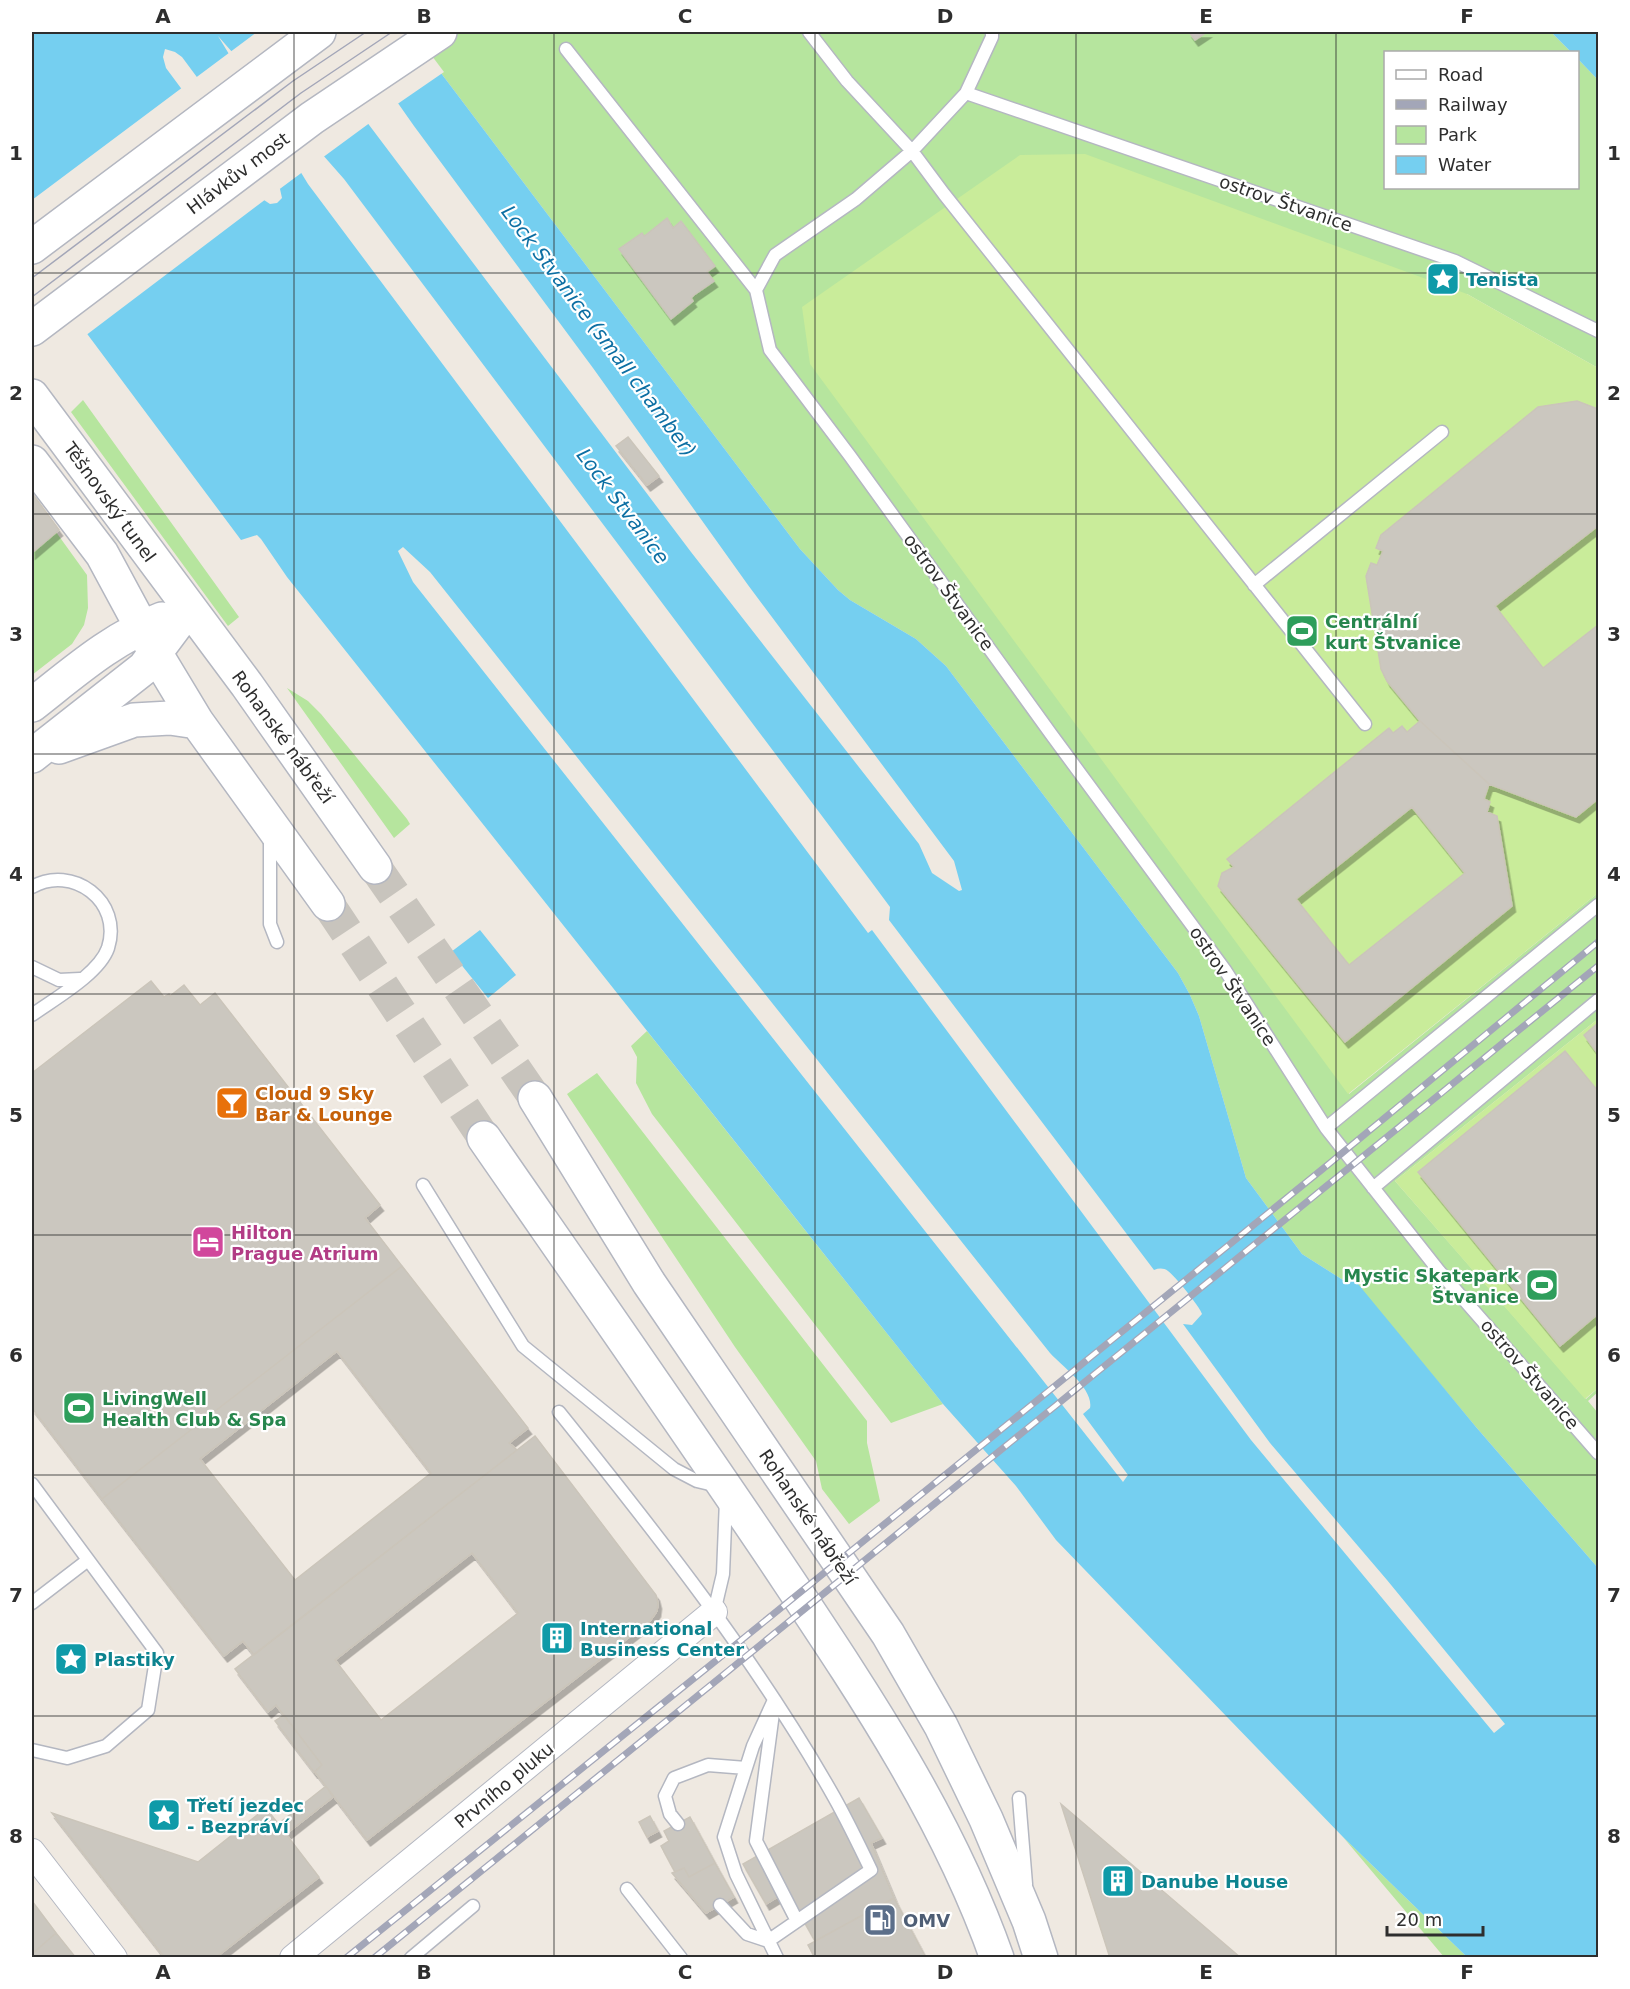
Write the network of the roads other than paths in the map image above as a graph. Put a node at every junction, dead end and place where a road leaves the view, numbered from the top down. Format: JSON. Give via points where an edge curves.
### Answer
{"nodes":[{"id":1,"x":319,"y":32,"type":"edge"},
{"id":2,"x":440,"y":32,"type":"edge"},
{"id":3,"x":809,"y":32,"type":"edge"},
{"id":4,"x":992,"y":32,"type":"edge"},
{"id":5,"x":566,"y":49,"type":"dead end"},
{"id":6,"x":966,"y":93,"type":"junction"},
{"id":7,"x":912,"y":151,"type":"junction"},
{"id":8,"x":32,"y":247,"type":"edge"},
{"id":9,"x":756,"y":290,"type":"junction"},
{"id":10,"x":36,"y":325,"type":"edge"},
{"id":11,"x":1599,"y":331,"type":"edge"},
{"id":12,"x":32,"y":396,"type":"edge"},
{"id":13,"x":1442,"y":432,"type":"dead end"},
{"id":14,"x":32,"y":462,"type":"edge"},
{"id":15,"x":1254,"y":585,"type":"junction"},
{"id":16,"x":188,"y":609,"type":"junction"},
{"id":17,"x":149,"y":641,"type":"junction"},
{"id":18,"x":32,"y":705,"type":"edge"},
{"id":19,"x":197,"y":722,"type":"junction"},
{"id":20,"x":1365,"y":724,"type":"dead end"},
{"id":21,"x":32,"y":756,"type":"edge"},
{"id":22,"x":270,"y":824,"type":"junction"},
{"id":23,"x":375,"y":867,"type":"tunnel mouth"},
{"id":24,"x":32,"y":887,"type":"edge"},
{"id":25,"x":328,"y":903,"type":"tunnel mouth"},
{"id":26,"x":1599,"y":905,"type":"edge"},
{"id":27,"x":277,"y":942,"type":"dead end"},
{"id":28,"x":32,"y":967,"type":"edge"},
{"id":29,"x":81,"y":979,"type":"junction"},
{"id":30,"x":1599,"y":1000,"type":"edge"},
{"id":31,"x":32,"y":1015,"type":"edge"},
{"id":32,"x":535,"y":1098,"type":"tunnel mouth"},
{"id":33,"x":1326,"y":1128,"type":"junction"},
{"id":34,"x":484,"y":1137,"type":"tunnel mouth"},
{"id":35,"x":423,"y":1185,"type":"dead end"},
{"id":36,"x":1373,"y":1188,"type":"junction"},
{"id":37,"x":559,"y":1412,"type":"dead end"},
{"id":38,"x":1599,"y":1452,"type":"edge"},
{"id":39,"x":32,"y":1484,"type":"edge"},
{"id":40,"x":726,"y":1489,"type":"junction"},
{"id":41,"x":88,"y":1560,"type":"junction"},
{"id":42,"x":32,"y":1603,"type":"edge"},
{"id":43,"x":714,"y":1612,"type":"junction"},
{"id":44,"x":774,"y":1700,"type":"junction"},
{"id":45,"x":32,"y":1750,"type":"edge"},
{"id":46,"x":746,"y":1768,"type":"junction"},
{"id":47,"x":1019,"y":1798,"type":"dead end"},
{"id":48,"x":678,"y":1824,"type":"dead end"},
{"id":49,"x":32,"y":1852,"type":"edge"},
{"id":50,"x":627,"y":1889,"type":"dead end"},
{"id":51,"x":720,"y":1905,"type":"dead end"},
{"id":52,"x":473,"y":1906,"type":"dead end"},
{"id":53,"x":797,"y":1921,"type":"junction"},
{"id":54,"x":1029,"y":1921,"type":"junction"},
{"id":55,"x":768,"y":1941,"type":"junction"},
{"id":56,"x":114,"y":1958,"type":"edge"},
{"id":57,"x":293,"y":1958,"type":"edge"},
{"id":58,"x":411,"y":1958,"type":"edge"},
{"id":59,"x":681,"y":1958,"type":"edge"},
{"id":60,"x":777,"y":1958,"type":"edge"},
{"id":61,"x":998,"y":1958,"type":"edge"},
{"id":62,"x":1041,"y":1958,"type":"edge"}],
"edges":[{"from":1,"to":8,"type":"main road"},
{"from":2,"to":10,"type":"main road","name":"Hlávkův most","via":[[312,118]]},
{"from":3,"to":7,"type":"lane","via":[[847,81]]},
{"from":4,"to":6,"type":"lane"},
{"from":5,"to":9,"type":"lane"},
{"from":6,"to":7,"type":"lane"},
{"from":6,"to":11,"type":"lane","name":"ostrov Štvanice","via":[[1455,261]]},
{"from":7,"to":9,"type":"lane","via":[[856,200],[776,255]]},
{"from":7,"to":15,"type":"lane"},
{"from":9,"to":33,"type":"lane","name":"ostrov Štvanice","via":[[770,350],[1226,970]]},
{"from":12,"to":16,"type":"main road","name":"Těšnovský tunel"},
{"from":13,"to":15,"type":"lane"},
{"from":14,"to":17,"type":"main road","name":"Těšnovský tunel","via":[[102,554]]},
{"from":15,"to":20,"type":"lane"},
{"from":16,"to":17,"type":"main road"},
{"from":16,"to":23,"type":"main road","name":"Rohanské nábřeží","via":[[247,685]]},
{"from":17,"to":18,"type":"main road","via":[[110,645]]},
{"from":17,"to":19,"type":"main road"},
{"from":17,"to":21,"type":"main road","via":[[137,674]]},
{"from":19,"to":21,"type":"main road","via":[[170,718],[134,720]]},
{"from":19,"to":22,"type":"main road"},
{"from":22,"to":25,"type":"main road"},
{"from":22,"to":27,"type":"lane","via":[[270,924]]},
{"from":24,"to":29,"type":"lane","via":[[57,879],[82,885],[98,897],[108,914],[108,948]]},
{"from":26,"to":33,"type":"lane"},
{"from":28,"to":29,"type":"lane","via":[[59,980]]},
{"from":29,"to":31,"type":"lane"},
{"from":30,"to":36,"type":"lane"},
{"from":32,"to":54,"type":"main road","name":"Rohanské nábřeží","via":[[649,1283],[888,1634],[941,1726]]},
{"from":33,"to":36,"type":"lane","name":"ostrov Štvanice"},
{"from":34,"to":40,"type":"main road"},
{"from":35,"to":40,"type":"lane","via":[[523,1346],[674,1469]]},
{"from":36,"to":38,"type":"lane","name":"ostrov Štvanice","via":[[1439,1271]]},
{"from":37,"to":43,"type":"lane"},
{"from":39,"to":41,"type":"lane"},
{"from":40,"to":43,"type":"lane","via":[[723,1574]]},
{"from":40,"to":61,"type":"main road","via":[[841,1658],[896,1748],[944,1836]]},
{"from":41,"to":42,"type":"lane"},
{"from":41,"to":45,"type":"lane","via":[[157,1653],[148,1710],[106,1746],[67,1758]]},
{"from":43,"to":44,"type":"lane"},
{"from":43,"to":57,"type":"street","name":"Prvního pluku"},
{"from":44,"to":46,"type":"lane"},
{"from":44,"to":53,"type":"lane","via":[[756,1841]]},
{"from":44,"to":53,"type":"lane","via":[[834,1797],[871,1870]]},
{"from":46,"to":48,"type":"lane","via":[[708,1765],[674,1778],[665,1796],[670,1814]]},
{"from":46,"to":55,"type":"lane","via":[[724,1838],[735,1874]]},
{"from":47,"to":54,"type":"lane"},
{"from":49,"to":56,"type":"street"},
{"from":50,"to":59,"type":"lane"},
{"from":51,"to":55,"type":"lane","via":[[747,1934]]},
{"from":52,"to":58,"type":"lane"},
{"from":53,"to":55,"type":"lane"},
{"from":54,"to":62,"type":"main road","name":"Rohanské nábřeží"},
{"from":55,"to":60,"type":"lane"}]}
